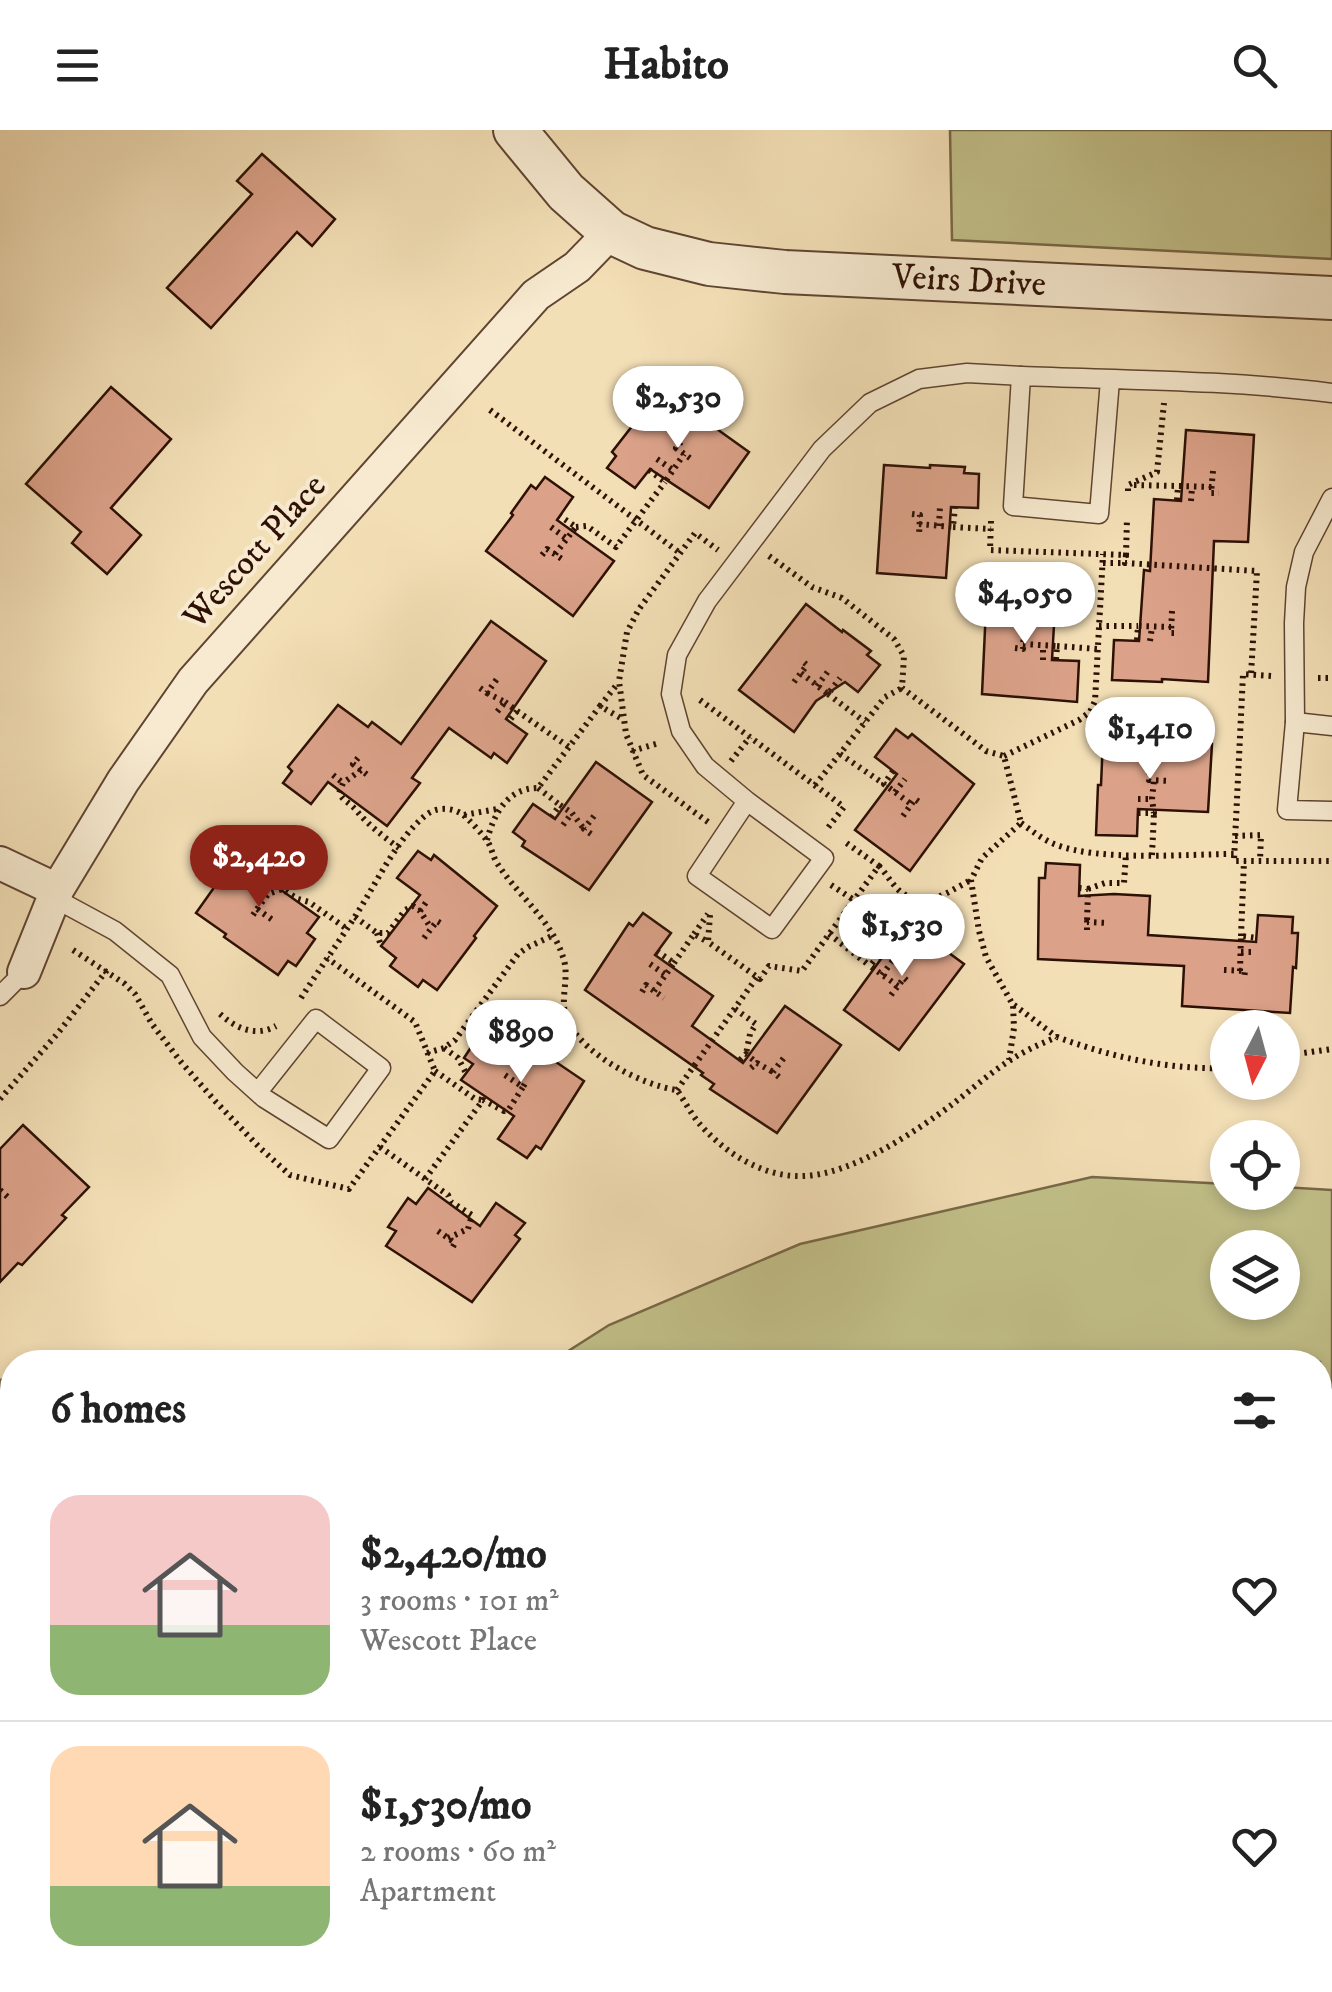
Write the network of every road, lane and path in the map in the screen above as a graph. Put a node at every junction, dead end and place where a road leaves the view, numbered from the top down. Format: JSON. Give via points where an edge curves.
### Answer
{"nodes":[{"id":1,"x":515,"y":130,"type":"edge"},
{"id":2,"x":611,"y":232,"type":"junction"},
{"id":3,"x":1332,"y":298,"type":"edge"},
{"id":4,"x":1021,"y":376,"type":"junction"},
{"id":5,"x":1110,"y":380,"type":"junction"},
{"id":6,"x":1332,"y":392,"type":"edge"},
{"id":7,"x":490,"y":410,"type":"dead end"},
{"id":8,"x":681,"y":442,"type":"dead end"},
{"id":9,"x":684,"y":454,"type":"junction"},
{"id":10,"x":657,"y":459,"type":"dead end"},
{"id":11,"x":694,"y":461,"type":"dead end"},
{"id":12,"x":649,"y":470,"type":"dead end"},
{"id":13,"x":673,"y":470,"type":"junction"},
{"id":14,"x":1157,"y":472,"type":"dead end"},
{"id":15,"x":1213,"y":472,"type":"dead end"},
{"id":16,"x":665,"y":482,"type":"junction"},
{"id":17,"x":1128,"y":485,"type":"dead end"},
{"id":18,"x":1156,"y":486,"type":"junction"},
{"id":19,"x":1178,"y":486,"type":"junction"},
{"id":20,"x":1192,"y":487,"type":"junction"},
{"id":21,"x":1332,"y":498,"type":"edge"},
{"id":22,"x":1177,"y":500,"type":"dead end"},
{"id":23,"x":1191,"y":501,"type":"dead end"},
{"id":24,"x":940,"y":506,"type":"dead end"},
{"id":25,"x":954,"y":507,"type":"dead end"},
{"id":26,"x":912,"y":514,"type":"dead end"},
{"id":27,"x":560,"y":516,"type":"dead end"},
{"id":28,"x":636,"y":520,"type":"junction"},
{"id":29,"x":920,"y":524,"type":"junction"},
{"id":30,"x":939,"y":526,"type":"junction"},
{"id":31,"x":551,"y":527,"type":"dead end"},
{"id":32,"x":576,"y":527,"type":"junction"},
{"id":33,"x":953,"y":527,"type":"junction"},
{"id":34,"x":990,"y":528,"type":"dead end"},
{"id":35,"x":918,"y":536,"type":"dead end"},
{"id":36,"x":567,"y":539,"type":"junction"},
{"id":37,"x":751,"y":542,"type":"junction"},
{"id":38,"x":680,"y":553,"type":"dead end"},
{"id":39,"x":555,"y":554,"type":"junction"},
{"id":40,"x":542,"y":555,"type":"dead end"},
{"id":41,"x":564,"y":562,"type":"dead end"},
{"id":42,"x":1172,"y":611,"type":"dead end"},
{"id":43,"x":1099,"y":626,"type":"junction"},
{"id":44,"x":1138,"y":626,"type":"junction"},
{"id":45,"x":1152,"y":627,"type":"junction"},
{"id":46,"x":1024,"y":628,"type":"dead end"},
{"id":47,"x":1170,"y":628,"type":"junction"},
{"id":48,"x":1179,"y":633,"type":"dead end"},
{"id":49,"x":1137,"y":640,"type":"dead end"},
{"id":50,"x":1150,"y":641,"type":"dead end"},
{"id":51,"x":1043,"y":646,"type":"junction"},
{"id":52,"x":1057,"y":646,"type":"junction"},
{"id":53,"x":1098,"y":649,"type":"junction"},
{"id":54,"x":801,"y":660,"type":"dead end"},
{"id":55,"x":1042,"y":660,"type":"dead end"},
{"id":56,"x":1056,"y":660,"type":"dead end"},
{"id":57,"x":829,"y":670,"type":"dead end"},
{"id":58,"x":802,"y":673,"type":"junction"},
{"id":59,"x":1295,"y":674,"type":"junction"},
{"id":60,"x":1250,"y":675,"type":"junction"},
{"id":61,"x":499,"y":676,"type":"dead end"},
{"id":62,"x":840,"y":678,"type":"dead end"},
{"id":63,"x":619,"y":681,"type":"dead end"},
{"id":64,"x":794,"y":682,"type":"dead end"},
{"id":65,"x":817,"y":686,"type":"junction"},
{"id":66,"x":902,"y":688,"type":"junction"},
{"id":67,"x":828,"y":694,"type":"junction"},
{"id":68,"x":505,"y":702,"type":"junction"},
{"id":69,"x":600,"y":706,"type":"junction"},
{"id":70,"x":517,"y":710,"type":"junction"},
{"id":71,"x":497,"y":712,"type":"dead end"},
{"id":72,"x":509,"y":720,"type":"dead end"},
{"id":73,"x":624,"y":720,"type":"dead end"},
{"id":74,"x":865,"y":722,"type":"junction"},
{"id":75,"x":1295,"y":722,"type":"junction"},
{"id":76,"x":1332,"y":726,"type":"edge"},
{"id":77,"x":750,"y":737,"type":"dead end"},
{"id":78,"x":569,"y":748,"type":"junction"},
{"id":79,"x":840,"y":754,"type":"junction"},
{"id":80,"x":1004,"y":756,"type":"junction"},
{"id":81,"x":358,"y":758,"type":"dead end"},
{"id":82,"x":728,"y":764,"type":"dead end"},
{"id":83,"x":361,"y":770,"type":"junction"},
{"id":84,"x":894,"y":771,"type":"dead end"},
{"id":85,"x":1149,"y":772,"type":"dead end"},
{"id":86,"x":334,"y":774,"type":"dead end"},
{"id":87,"x":370,"y":777,"type":"dead end"},
{"id":88,"x":904,"y":779,"type":"dead end"},
{"id":89,"x":1154,"y":780,"type":"junction"},
{"id":90,"x":1170,"y":781,"type":"dead end"},
{"id":91,"x":343,"y":783,"type":"junction"},
{"id":92,"x":884,"y":784,"type":"junction"},
{"id":93,"x":814,"y":785,"type":"dead end"},
{"id":94,"x":538,"y":788,"type":"junction"},
{"id":95,"x":895,"y":792,"type":"junction"},
{"id":96,"x":1138,"y":799,"type":"dead end"},
{"id":97,"x":1152,"y":799,"type":"junction"},
{"id":98,"x":747,"y":802,"type":"junction"},
{"id":99,"x":911,"y":804,"type":"junction"},
{"id":100,"x":922,"y":804,"type":"dead end"},
{"id":101,"x":560,"y":805,"type":"junction"},
{"id":102,"x":498,"y":808,"type":"junction"},
{"id":103,"x":1332,"y":811,"type":"edge"},
{"id":104,"x":597,"y":812,"type":"dead end"},
{"id":105,"x":572,"y":813,"type":"junction"},
{"id":106,"x":1138,"y":814,"type":"dead end"},
{"id":107,"x":1154,"y":814,"type":"junction"},
{"id":108,"x":464,"y":815,"type":"junction"},
{"id":109,"x":902,"y":816,"type":"dead end"},
{"id":110,"x":552,"y":817,"type":"dead end"},
{"id":111,"x":1021,"y":824,"type":"junction"},
{"id":112,"x":562,"y":826,"type":"dead end"},
{"id":113,"x":1235,"y":836,"type":"junction"},
{"id":114,"x":487,"y":840,"type":"junction"},
{"id":115,"x":399,"y":848,"type":"junction"},
{"id":116,"x":1126,"y":854,"type":"junction"},
{"id":117,"x":1234,"y":854,"type":"junction"},
{"id":118,"x":1152,"y":855,"type":"junction"},
{"id":119,"x":1244,"y":860,"type":"junction"},
{"id":120,"x":1260,"y":860,"type":"junction"},
{"id":121,"x":1332,"y":861,"type":"edge"},
{"id":122,"x":0,"y":864,"type":"edge"},
{"id":123,"x":879,"y":866,"type":"dead end"},
{"id":124,"x":971,"y":880,"type":"junction"},
{"id":125,"x":828,"y":883,"type":"dead end"},
{"id":126,"x":261,"y":887,"type":"dead end"},
{"id":127,"x":55,"y":894,"type":"junction"},
{"id":128,"x":268,"y":894,"type":"junction"},
{"id":129,"x":427,"y":901,"type":"dead end"},
{"id":130,"x":854,"y":901,"type":"dead end"},
{"id":131,"x":711,"y":910,"type":"dead end"},
{"id":132,"x":420,"y":911,"type":"junction"},
{"id":133,"x":355,"y":917,"type":"junction"},
{"id":134,"x":274,"y":921,"type":"dead end"},
{"id":135,"x":1108,"y":923,"type":"dead end"},
{"id":136,"x":444,"y":926,"type":"dead end"},
{"id":137,"x":431,"y":928,"type":"junction"},
{"id":138,"x":347,"y":929,"type":"junction"},
{"id":139,"x":377,"y":933,"type":"junction"},
{"id":140,"x":694,"y":934,"type":"junction"},
{"id":141,"x":829,"y":934,"type":"dead end"},
{"id":142,"x":554,"y":935,"type":"junction"},
{"id":143,"x":1241,"y":936,"type":"junction"},
{"id":144,"x":424,"y":938,"type":"dead end"},
{"id":145,"x":1257,"y":938,"type":"dead end"},
{"id":146,"x":708,"y":942,"type":"dead end"},
{"id":147,"x":381,"y":946,"type":"dead end"},
{"id":148,"x":882,"y":950,"type":"dead end"},
{"id":149,"x":658,"y":952,"type":"dead end"},
{"id":150,"x":1241,"y":952,"type":"junction"},
{"id":151,"x":1256,"y":952,"type":"dead end"},
{"id":152,"x":894,"y":959,"type":"dead end"},
{"id":153,"x":674,"y":963,"type":"junction"},
{"id":154,"x":650,"y":964,"type":"dead end"},
{"id":155,"x":870,"y":966,"type":"junction"},
{"id":156,"x":106,"y":970,"type":"dead end"},
{"id":157,"x":1224,"y":970,"type":"dead end"},
{"id":158,"x":24,"y":972,"type":"joint"},
{"id":159,"x":666,"y":975,"type":"junction"},
{"id":160,"x":882,"y":975,"type":"junction"},
{"id":161,"x":758,"y":977,"type":"dead end"},
{"id":162,"x":910,"y":983,"type":"dead end"},
{"id":163,"x":898,"y":986,"type":"junction"},
{"id":164,"x":654,"y":991,"type":"junction"},
{"id":165,"x":642,"y":992,"type":"dead end"},
{"id":166,"x":891,"y":995,"type":"dead end"},
{"id":167,"x":0,"y":996,"type":"edge"},
{"id":168,"x":664,"y":998,"type":"dead end"},
{"id":169,"x":1012,"y":1004,"type":"junction"},
{"id":170,"x":735,"y":1009,"type":"junction"},
{"id":171,"x":218,"y":1012,"type":"dead end"},
{"id":172,"x":291,"y":1012,"type":"dead end"},
{"id":173,"x":281,"y":1024,"type":"dead end"},
{"id":174,"x":1057,"y":1037,"type":"junction"},
{"id":175,"x":444,"y":1048,"type":"junction"},
{"id":176,"x":1332,"y":1049,"type":"edge"},
{"id":177,"x":428,"y":1053,"type":"dead end"},
{"id":178,"x":1300,"y":1053,"type":"edge"},
{"id":179,"x":786,"y":1055,"type":"dead end"},
{"id":180,"x":1008,"y":1061,"type":"junction"},
{"id":181,"x":1210,"y":1067,"type":"edge"},
{"id":182,"x":435,"y":1070,"type":"dead end"},
{"id":183,"x":466,"y":1073,"type":"dead end"},
{"id":184,"x":505,"y":1074,"type":"dead end"},
{"id":185,"x":677,"y":1090,"type":"junction"},
{"id":186,"x":258,"y":1092,"type":"junction"},
{"id":187,"x":0,"y":1099,"type":"edge"},
{"id":188,"x":482,"y":1100,"type":"junction"},
{"id":189,"x":380,"y":1147,"type":"dead end"},
{"id":190,"x":425,"y":1179,"type":"junction"},
{"id":191,"x":0,"y":1190,"type":"edge"},
{"id":192,"x":11,"y":1200,"type":"dead end"},
{"id":193,"x":438,"y":1231,"type":"dead end"},
{"id":194,"x":448,"y":1238,"type":"junction"},
{"id":195,"x":451,"y":1250,"type":"dead end"}],
"edges":[{"from":1,"to":2,"type":"street","name":"Veirs Drive","via":[[566,192]]},
{"from":2,"to":3,"type":"street","name":"Veirs Drive","via":[[709,264],[785,272]]},
{"from":2,"to":127,"type":"street","name":"Wescott Place","via":[[536,295],[194,681]]},
{"from":4,"to":5,"type":"lane"},
{"from":4,"to":5,"type":"lane","via":[[1013,506],[1099,514]]},
{"from":4,"to":37,"type":"lane","via":[[919,379],[870,404],[822,449]]},
{"from":5,"to":6,"type":"lane"},
{"from":7,"to":28,"type":"path"},
{"from":8,"to":9,"type":"path","via":[[676,448]]},
{"from":9,"to":11,"type":"path"},
{"from":9,"to":13,"type":"path"},
{"from":10,"to":13,"type":"path"},
{"from":12,"to":16,"type":"path"},
{"from":13,"to":16,"type":"path"},
{"from":14,"to":18,"type":"path"},
{"from":15,"to":20,"type":"path","via":[[1216,490]]},
{"from":16,"to":28,"type":"path"},
{"from":17,"to":18,"type":"path"},
{"from":18,"to":19,"type":"path"},
{"from":19,"to":20,"type":"path"},
{"from":19,"to":22,"type":"path"},
{"from":20,"to":23,"type":"path"},
{"from":21,"to":59,"type":"lane","via":[[1304,552],[1296,587]]},
{"from":24,"to":30,"type":"path"},
{"from":25,"to":33,"type":"path"},
{"from":26,"to":29,"type":"path","via":[[920,515]]},
{"from":27,"to":32,"type":"path"},
{"from":28,"to":32,"type":"path","via":[[616,548],[587,526]]},
{"from":28,"to":38,"type":"path"},
{"from":29,"to":30,"type":"path"},
{"from":29,"to":35,"type":"path"},
{"from":30,"to":33,"type":"path"},
{"from":31,"to":36,"type":"path"},
{"from":32,"to":36,"type":"path"},
{"from":33,"to":34,"type":"path"},
{"from":36,"to":39,"type":"path"},
{"from":37,"to":66,"type":"path","via":[[894,639],[904,656]]},
{"from":37,"to":98,"type":"lane","via":[[677,656],[671,694],[680,731],[705,766]]},
{"from":39,"to":40,"type":"path","via":[[547,549]]},
{"from":39,"to":41,"type":"path"},
{"from":42,"to":47,"type":"path"},
{"from":43,"to":44,"type":"path"},
{"from":43,"to":53,"type":"path"},
{"from":43,"to":60,"type":"path","via":[[1103,558],[1256,571]]},
{"from":44,"to":45,"type":"path"},
{"from":44,"to":49,"type":"path"},
{"from":45,"to":47,"type":"path"},
{"from":45,"to":50,"type":"path"},
{"from":46,"to":51,"type":"path","via":[[1019,646]]},
{"from":47,"to":48,"type":"path"},
{"from":51,"to":52,"type":"path"},
{"from":51,"to":55,"type":"path"},
{"from":52,"to":53,"type":"path"},
{"from":52,"to":56,"type":"path"},
{"from":53,"to":80,"type":"path","via":[[1090,712]]},
{"from":54,"to":58,"type":"path","via":[[807,665]]},
{"from":57,"to":65,"type":"path"},
{"from":58,"to":64,"type":"path"},
{"from":58,"to":65,"type":"path"},
{"from":59,"to":60,"type":"path"},
{"from":59,"to":75,"type":"lane"},
{"from":60,"to":113,"type":"path","via":[[1243,674]]},
{"from":61,"to":68,"type":"path","via":[[483,691]]},
{"from":62,"to":67,"type":"path"},
{"from":63,"to":69,"type":"path"},
{"from":65,"to":67,"type":"path"},
{"from":66,"to":74,"type":"path"},
{"from":66,"to":80,"type":"path","via":[[986,751]]},
{"from":67,"to":74,"type":"path"},
{"from":68,"to":70,"type":"path"},
{"from":68,"to":71,"type":"path"},
{"from":69,"to":73,"type":"path"},
{"from":69,"to":78,"type":"path"},
{"from":70,"to":72,"type":"path"},
{"from":70,"to":78,"type":"path"},
{"from":74,"to":79,"type":"path"},
{"from":75,"to":76,"type":"lane"},
{"from":75,"to":103,"type":"lane","via":[[1286,810]]},
{"from":77,"to":82,"type":"path"},
{"from":78,"to":94,"type":"path"},
{"from":79,"to":92,"type":"path"},
{"from":79,"to":93,"type":"path"},
{"from":80,"to":111,"type":"path"},
{"from":81,"to":83,"type":"path","via":[[353,764]]},
{"from":83,"to":87,"type":"path"},
{"from":83,"to":91,"type":"path"},
{"from":84,"to":92,"type":"path"},
{"from":85,"to":89,"type":"path"},
{"from":86,"to":91,"type":"path"},
{"from":88,"to":95,"type":"path"},
{"from":89,"to":90,"type":"path"},
{"from":89,"to":97,"type":"path"},
{"from":91,"to":115,"type":"path","via":[[342,799]]},
{"from":92,"to":95,"type":"path"},
{"from":94,"to":101,"type":"path"},
{"from":94,"to":102,"type":"path"},
{"from":95,"to":99,"type":"path"},
{"from":96,"to":97,"type":"path"},
{"from":97,"to":107,"type":"path"},
{"from":98,"to":98,"type":"lane","via":[[824,858],[772,928],[697,876]]},
{"from":99,"to":100,"type":"path","via":[[915,798]]},
{"from":99,"to":109,"type":"path"},
{"from":101,"to":105,"type":"path"},
{"from":101,"to":110,"type":"path"},
{"from":102,"to":108,"type":"path"},
{"from":102,"to":114,"type":"path"},
{"from":104,"to":105,"type":"path","via":[[588,831]]},
{"from":105,"to":112,"type":"path"},
{"from":106,"to":107,"type":"path"},
{"from":107,"to":118,"type":"path"},
{"from":108,"to":114,"type":"path"},
{"from":108,"to":115,"type":"path","via":[[449,809],[428,813]]},
{"from":111,"to":116,"type":"path","via":[[1057,846]]},
{"from":111,"to":124,"type":"path","via":[[982,858]]},
{"from":113,"to":117,"type":"path"},
{"from":113,"to":120,"type":"path","via":[[1261,835]]},
{"from":114,"to":142,"type":"path","via":[[496,862]]},
{"from":115,"to":133,"type":"path"},
{"from":116,"to":118,"type":"path"},
{"from":116,"to":135,"type":"path","via":[[1124,883],[1084,888],[1087,926]]},
{"from":117,"to":118,"type":"path"},
{"from":117,"to":119,"type":"path","via":[[1234,861]]},
{"from":119,"to":120,"type":"path"},
{"from":119,"to":143,"type":"path"},
{"from":120,"to":121,"type":"path"},
{"from":122,"to":127,"type":"street"},
{"from":123,"to":124,"type":"path","via":[[916,901]]},
{"from":124,"to":169,"type":"path","via":[[986,957]]},
{"from":125,"to":130,"type":"path"},
{"from":126,"to":128,"type":"path"},
{"from":127,"to":158,"type":"street","name":"Wescott Place"},
{"from":127,"to":186,"type":"lane","via":[[170,975],[202,1037]]},
{"from":128,"to":134,"type":"path","via":[[255,912]]},
{"from":128,"to":138,"type":"path","via":[[282,889]]},
{"from":129,"to":132,"type":"path"},
{"from":131,"to":140,"type":"path"},
{"from":132,"to":137,"type":"path"},
{"from":132,"to":139,"type":"path","via":[[412,906],[388,933]]},
{"from":133,"to":138,"type":"path"},
{"from":133,"to":139,"type":"path"},
{"from":136,"to":137,"type":"path","via":[[437,921]]},
{"from":137,"to":144,"type":"path"},
{"from":138,"to":172,"type":"path"},
{"from":139,"to":147,"type":"path"},
{"from":140,"to":146,"type":"path"},
{"from":140,"to":153,"type":"path"},
{"from":141,"to":155,"type":"path"},
{"from":142,"to":175,"type":"path","via":[[518,954]]},
{"from":142,"to":185,"type":"path","via":[[565,960],[562,1009],[570,1026],[618,1068]]},
{"from":143,"to":145,"type":"path"},
{"from":143,"to":150,"type":"path"},
{"from":148,"to":155,"type":"path"},
{"from":149,"to":153,"type":"path"},
{"from":150,"to":151,"type":"path"},
{"from":150,"to":157,"type":"path","via":[[1242,975]]},
{"from":152,"to":160,"type":"path"},
{"from":153,"to":159,"type":"path"},
{"from":154,"to":159,"type":"path"},
{"from":155,"to":160,"type":"path"},
{"from":156,"to":187,"type":"path"},
{"from":158,"to":167,"type":"lane"},
{"from":159,"to":164,"type":"path"},
{"from":160,"to":163,"type":"path"},
{"from":161,"to":170,"type":"path"},
{"from":162,"to":163,"type":"path","via":[[904,978]]},
{"from":163,"to":166,"type":"path"},
{"from":164,"to":165,"type":"path","via":[[646,985]]},
{"from":164,"to":168,"type":"path"},
{"from":169,"to":174,"type":"path"},
{"from":169,"to":180,"type":"path"},
{"from":170,"to":179,"type":"path","via":[[756,1024],[743,1057],[776,1075]]},
{"from":170,"to":185,"type":"path"},
{"from":171,"to":173,"type":"path","via":[[231,1024],[260,1032]]},
{"from":174,"to":180,"type":"path"},
{"from":174,"to":181,"type":"path","via":[[1102,1053]]},
{"from":175,"to":177,"type":"path"},
{"from":175,"to":183,"type":"path"},
{"from":176,"to":178,"type":"path"},
{"from":180,"to":185,"type":"path","via":[[896,1140],[830,1172],[806,1176],[742,1160],[698,1122]]},
{"from":182,"to":188,"type":"path"},
{"from":184,"to":188,"type":"path","via":[[525,1083],[516,1106],[504,1112]]},
{"from":186,"to":186,"type":"lane","via":[[330,1140],[380,1068],[316,1019]]},
{"from":188,"to":190,"type":"path"},
{"from":189,"to":190,"type":"path"},
{"from":190,"to":194,"type":"path","via":[[472,1216],[471,1231]]},
{"from":191,"to":192,"type":"path"},
{"from":193,"to":194,"type":"path"},
{"from":194,"to":195,"type":"path","via":[[456,1244]]}]}
